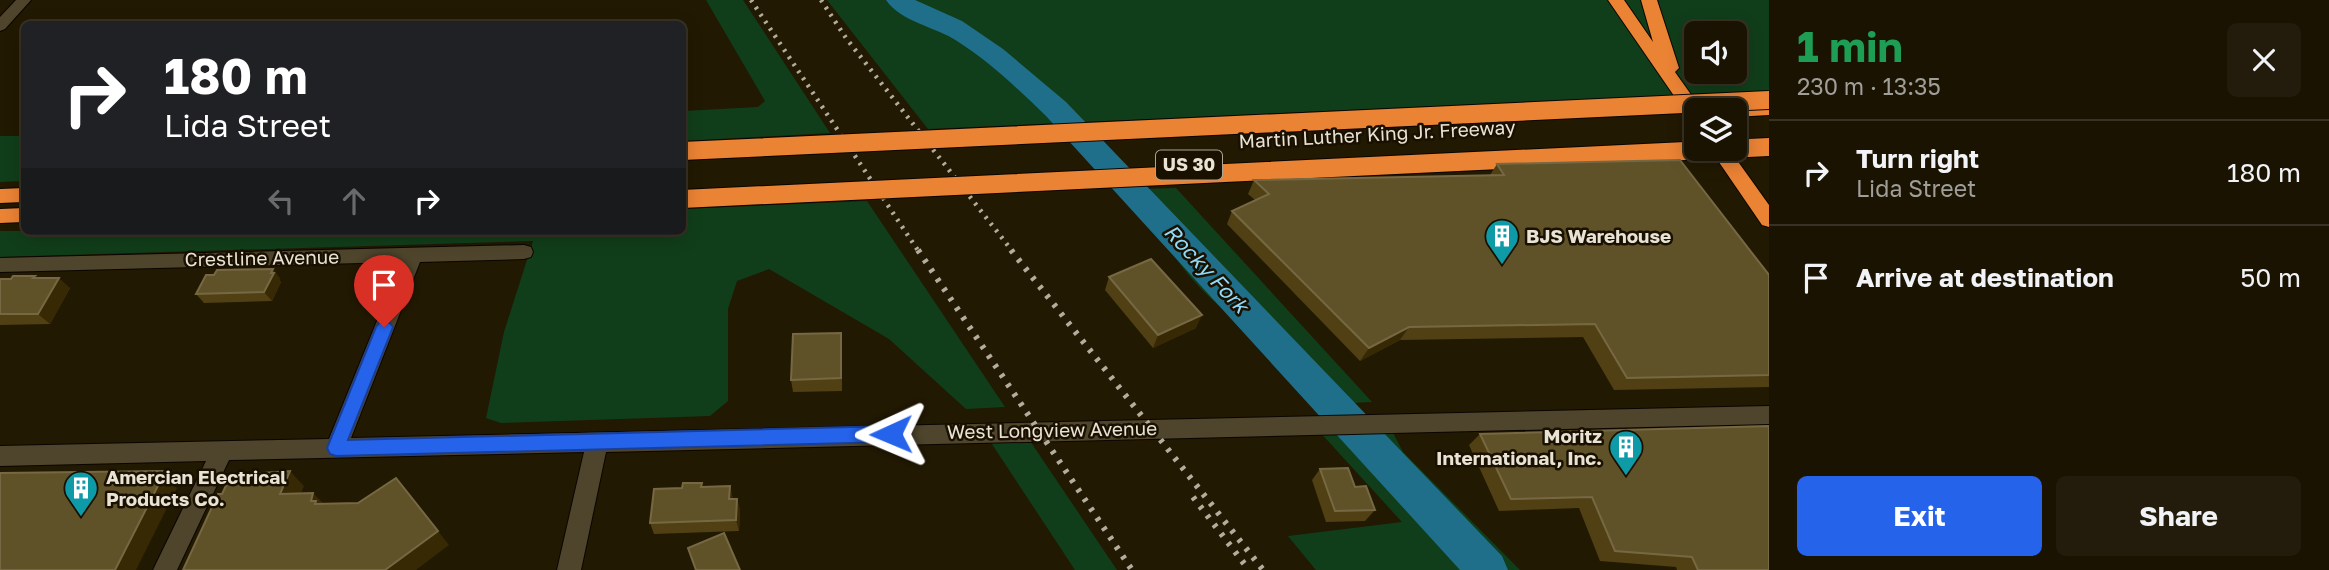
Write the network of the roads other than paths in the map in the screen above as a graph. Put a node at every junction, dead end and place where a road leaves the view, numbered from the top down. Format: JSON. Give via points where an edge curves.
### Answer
{"nodes":[{"id":1,"x":1616,"y":0,"type":"edge"},
{"id":2,"x":1649,"y":0,"type":"edge"},
{"id":3,"x":23,"y":1,"type":"edge"},
{"id":4,"x":0,"y":3,"type":"edge"},
{"id":5,"x":0,"y":26,"type":"edge"},
{"id":6,"x":1674,"y":84,"type":"junction"},
{"id":7,"x":1684,"y":98,"type":"edge"},
{"id":8,"x":1769,"y":100,"type":"edge"},
{"id":9,"x":1769,"y":109,"type":"edge"},
{"id":10,"x":1747,"y":110,"type":"edge"},
{"id":11,"x":1684,"y":115,"type":"edge"},
{"id":12,"x":1769,"y":138,"type":"edge"},
{"id":13,"x":1747,"y":139,"type":"edge"},
{"id":14,"x":1684,"y":143,"type":"edge"},
{"id":15,"x":1769,"y":147,"type":"edge"},
{"id":16,"x":686,"y":151,"type":"edge"},
{"id":17,"x":686,"y":159,"type":"edge"},
{"id":18,"x":1727,"y":161,"type":"edge"},
{"id":19,"x":686,"y":189,"type":"edge"},
{"id":20,"x":21,"y":195,"type":"edge"},
{"id":21,"x":0,"y":196,"type":"edge"},
{"id":22,"x":686,"y":199,"type":"edge"},
{"id":23,"x":21,"y":215,"type":"edge"},
{"id":24,"x":0,"y":216,"type":"edge"},
{"id":25,"x":1769,"y":220,"type":"edge"},
{"id":26,"x":524,"y":252,"type":"dead end"},
{"id":27,"x":413,"y":255,"type":"junction"},
{"id":28,"x":0,"y":265,"type":"edge"},
{"id":29,"x":1769,"y":415,"type":"edge"},
{"id":30,"x":597,"y":442,"type":"junction"},
{"id":31,"x":336,"y":448,"type":"junction"},
{"id":32,"x":222,"y":451,"type":"junction"},
{"id":33,"x":0,"y":456,"type":"edge"},
{"id":34,"x":165,"y":570,"type":"edge"},
{"id":35,"x":569,"y":570,"type":"edge"}],
"edges":[{"from":1,"to":6,"type":"highway"},
{"from":2,"to":6,"type":"highway"},
{"from":3,"to":4,"type":"street"},
{"from":3,"to":5,"type":"street"},
{"from":6,"to":7,"type":"highway"},
{"from":8,"to":16,"type":"highway","bridge":true},
{"from":9,"to":10,"type":"highway"},
{"from":11,"to":17,"type":"highway","name":"Martin Luther King Jr. Freeway","number":"US 30"},
{"from":12,"to":13,"type":"highway"},
{"from":14,"to":19,"type":"highway","name":"Martin Luther King Jr. Freeway","number":"US 30"},
{"from":15,"to":22,"type":"highway","bridge":true},
{"from":18,"to":25,"type":"highway"},
{"from":20,"to":21,"type":"highway"},
{"from":23,"to":24,"type":"highway"},
{"from":26,"to":27,"type":"street","name":"Crestline Avenue"},
{"from":27,"to":28,"type":"street","name":"Crestline Avenue"},
{"from":27,"to":31,"type":"street"},
{"from":29,"to":30,"type":"street","name":"West Longview Avenue"},
{"from":30,"to":31,"type":"street","name":"West Longview Avenue"},
{"from":30,"to":35,"type":"street"},
{"from":31,"to":32,"type":"street","name":"West Longview Avenue"},
{"from":32,"to":33,"type":"street","name":"West Longview Avenue"},
{"from":32,"to":34,"type":"street"}]}
